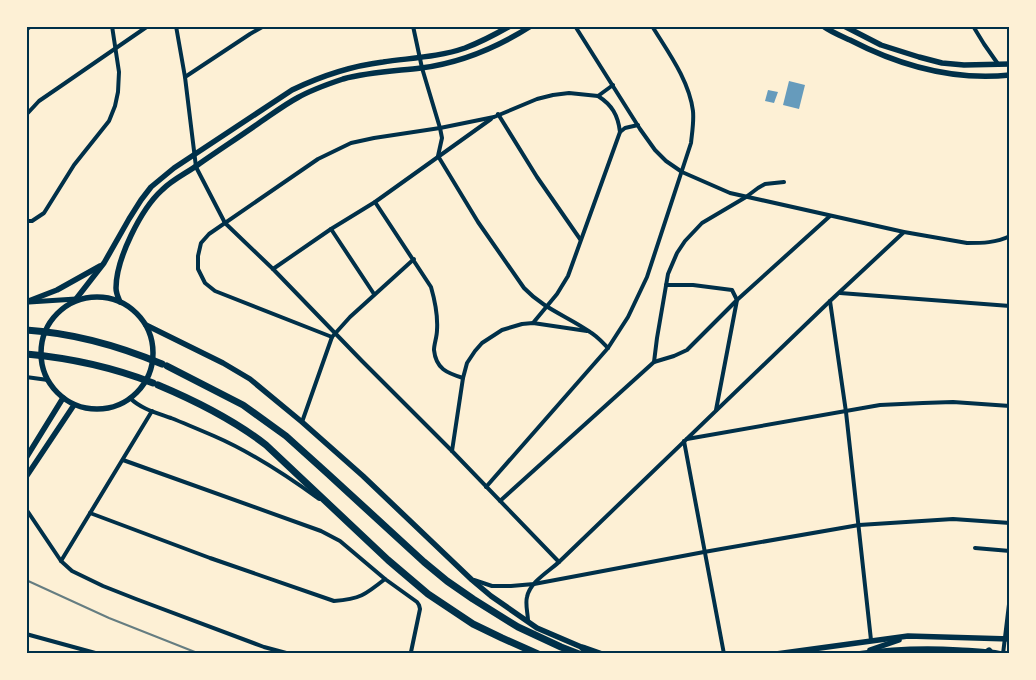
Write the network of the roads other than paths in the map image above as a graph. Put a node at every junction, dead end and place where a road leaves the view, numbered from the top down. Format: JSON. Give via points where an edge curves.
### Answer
{"nodes":[{"id":1,"x":31,"y":26,"type":"edge"},
{"id":2,"x":112,"y":26,"type":"edge"},
{"id":3,"x":148,"y":26,"type":"edge"},
{"id":4,"x":176,"y":26,"type":"edge"},
{"id":5,"x":264,"y":26,"type":"edge"},
{"id":6,"x":413,"y":26,"type":"edge"},
{"id":7,"x":575,"y":26,"type":"edge"},
{"id":8,"x":652,"y":26,"type":"edge"},
{"id":9,"x":822,"y":26,"type":"edge"},
{"id":10,"x":844,"y":26,"type":"edge"},
{"id":11,"x":973,"y":26,"type":"edge"},
{"id":12,"x":509,"y":27,"type":"edge"},
{"id":13,"x":528,"y":27,"type":"edge"},
{"id":14,"x":26,"y":30,"type":"edge"},
{"id":15,"x":116,"y":49,"type":"junction"},
{"id":16,"x":419,"y":58,"type":"junction"},
{"id":17,"x":998,"y":64,"type":"junction"},
{"id":18,"x":1010,"y":64,"type":"edge"},
{"id":19,"x":422,"y":68,"type":"junction"},
{"id":20,"x":1010,"y":75,"type":"edge"},
{"id":21,"x":185,"y":76,"type":"junction"},
{"id":22,"x":613,"y":85,"type":"junction"},
{"id":23,"x":598,"y":96,"type":"junction"},
{"id":24,"x":26,"y":115,"type":"edge"},
{"id":25,"x":496,"y":116,"type":"junction"},
{"id":26,"x":638,"y":124,"type":"junction"},
{"id":27,"x":440,"y":128,"type":"junction"},
{"id":28,"x":620,"y":132,"type":"junction"},
{"id":29,"x":195,"y":154,"type":"junction"},
{"id":30,"x":438,"y":156,"type":"junction"},
{"id":31,"x":196,"y":166,"type":"junction"},
{"id":32,"x":682,"y":172,"type":"junction"},
{"id":33,"x":784,"y":182,"type":"dead end"},
{"id":34,"x":746,"y":196,"type":"junction"},
{"id":35,"x":375,"y":202,"type":"junction"},
{"id":36,"x":830,"y":216,"type":"junction"},
{"id":37,"x":26,"y":221,"type":"edge"},
{"id":38,"x":225,"y":223,"type":"junction"},
{"id":39,"x":331,"y":229,"type":"junction"},
{"id":40,"x":904,"y":232,"type":"junction"},
{"id":41,"x":1010,"y":236,"type":"edge"},
{"id":42,"x":580,"y":239,"type":"junction"},
{"id":43,"x":414,"y":259,"type":"junction"},
{"id":44,"x":104,"y":263,"type":"junction"},
{"id":45,"x":273,"y":268,"type":"junction"},
{"id":46,"x":666,"y":285,"type":"junction"},
{"id":47,"x":839,"y":293,"type":"junction"},
{"id":48,"x":374,"y":294,"type":"junction"},
{"id":49,"x":76,"y":299,"type":"junction"},
{"id":50,"x":737,"y":300,"type":"junction"},
{"id":51,"x":830,"y":301,"type":"junction"},
{"id":52,"x":26,"y":302,"type":"edge"},
{"id":53,"x":120,"y":302,"type":"junction"},
{"id":54,"x":1010,"y":306,"type":"edge"},
{"id":55,"x":546,"y":307,"type":"junction"},
{"id":56,"x":533,"y":323,"type":"junction"},
{"id":57,"x":146,"y":326,"type":"junction"},
{"id":58,"x":26,"y":330,"type":"edge"},
{"id":59,"x":591,"y":332,"type":"junction"},
{"id":60,"x":334,"y":335,"type":"junction"},
{"id":61,"x":608,"y":348,"type":"junction"},
{"id":62,"x":26,"y":354,"type":"edge"},
{"id":63,"x":654,"y":362,"type":"junction"},
{"id":64,"x":26,"y":377,"type":"edge"},
{"id":65,"x":463,"y":378,"type":"junction"},
{"id":66,"x":48,"y":380,"type":"junction"},
{"id":67,"x":63,"y":398,"type":"junction"},
{"id":68,"x":130,"y":398,"type":"junction"},
{"id":69,"x":74,"y":405,"type":"junction"},
{"id":70,"x":1010,"y":406,"type":"edge"},
{"id":71,"x":152,"y":411,"type":"junction"},
{"id":72,"x":716,"y":412,"type":"junction"},
{"id":73,"x":846,"y":412,"type":"junction"},
{"id":74,"x":302,"y":422,"type":"junction"},
{"id":75,"x":686,"y":440,"type":"junction"},
{"id":76,"x":452,"y":452,"type":"junction"},
{"id":77,"x":26,"y":458,"type":"edge"},
{"id":78,"x":123,"y":460,"type":"junction"},
{"id":79,"x":26,"y":477,"type":"edge"},
{"id":80,"x":486,"y":487,"type":"junction"},
{"id":81,"x":500,"y":501,"type":"junction"},
{"id":82,"x":26,"y":509,"type":"edge"},
{"id":83,"x":337,"y":512,"type":"junction"},
{"id":84,"x":90,"y":513,"type":"junction"},
{"id":85,"x":1010,"y":523,"type":"edge"},
{"id":86,"x":860,"y":525,"type":"junction"},
{"id":87,"x":975,"y":548,"type":"dead end"},
{"id":88,"x":1010,"y":551,"type":"edge"},
{"id":89,"x":704,"y":552,"type":"junction"},
{"id":90,"x":61,"y":561,"type":"junction"},
{"id":91,"x":559,"y":562,"type":"junction"},
{"id":92,"x":385,"y":580,"type":"junction"},
{"id":93,"x":472,"y":580,"type":"junction"},
{"id":94,"x":534,"y":584,"type":"junction"},
{"id":95,"x":1010,"y":596,"type":"edge"},
{"id":96,"x":528,"y":621,"type":"junction"},
{"id":97,"x":26,"y":634,"type":"edge"},
{"id":98,"x":908,"y":636,"type":"junction"},
{"id":99,"x":1007,"y":638,"type":"edge"},
{"id":100,"x":871,"y":640,"type":"junction"},
{"id":101,"x":581,"y":651,"type":"edge"},
{"id":102,"x":410,"y":653,"type":"edge"},
{"id":103,"x":990,"y":653,"type":"edge"},
{"id":104,"x":99,"y":654,"type":"edge"},
{"id":105,"x":290,"y":654,"type":"edge"},
{"id":106,"x":538,"y":654,"type":"edge"},
{"id":107,"x":600,"y":654,"type":"edge"},
{"id":108,"x":606,"y":654,"type":"edge"},
{"id":109,"x":724,"y":654,"type":"edge"},
{"id":110,"x":776,"y":654,"type":"edge"},
{"id":111,"x":858,"y":654,"type":"edge"},
{"id":112,"x":1002,"y":654,"type":"edge"}],
"edges":[{"from":1,"to":14,"type":"street"},
{"from":2,"to":15,"type":"street"},
{"from":3,"to":15,"type":"street"},
{"from":4,"to":21,"type":"street"},
{"from":5,"to":21,"type":"street"},
{"from":6,"to":16,"type":"street"},
{"from":7,"to":22,"type":"street"},
{"from":8,"to":32,"type":"street","via":[[688,91],[693,111],[692,143]]},
{"from":9,"to":20,"type":"main road","via":[[892,60],[919,68],[976,76]]},
{"from":10,"to":17,"type":"main road","via":[[881,45],[942,63]]},
{"from":11,"to":17,"type":"street"},
{"from":12,"to":16,"type":"main road","via":[[465,48]]},
{"from":13,"to":19,"type":"main road","via":[[482,52]]},
{"from":15,"to":24,"type":"street","via":[[39,101]]},
{"from":15,"to":37,"type":"street","via":[[118,92],[109,120],[74,165],[44,213]]},
{"from":16,"to":19,"type":"street"},
{"from":16,"to":29,"type":"main road","via":[[362,65],[312,80]]},
{"from":17,"to":18,"type":"main road"},
{"from":19,"to":27,"type":"street"},
{"from":19,"to":31,"type":"main road","via":[[343,79],[298,98]]},
{"from":21,"to":29,"type":"street"},
{"from":22,"to":23,"type":"street"},
{"from":22,"to":26,"type":"street"},
{"from":23,"to":25,"type":"street","via":[[553,95]]},
{"from":23,"to":28,"type":"street","via":[[613,108]]},
{"from":25,"to":27,"type":"street"},
{"from":25,"to":30,"type":"street"},
{"from":25,"to":42,"type":"street"},
{"from":26,"to":28,"type":"street"},
{"from":26,"to":32,"type":"street","via":[[655,150]]},
{"from":27,"to":30,"type":"street","via":[[442,138]]},
{"from":27,"to":38,"type":"street","via":[[374,138],[337,150],[318,159]]},
{"from":28,"to":42,"type":"street"},
{"from":29,"to":31,"type":"street"},
{"from":29,"to":44,"type":"main road","via":[[151,187]]},
{"from":30,"to":35,"type":"street"},
{"from":30,"to":55,"type":"street","via":[[478,222],[524,288]]},
{"from":31,"to":38,"type":"street"},
{"from":31,"to":53,"type":"main road","via":[[162,190],[144,212],[125,248],[119,268],[116,290]]},
{"from":32,"to":34,"type":"street","via":[[730,193]]},
{"from":32,"to":61,"type":"street","via":[[647,277]]},
{"from":33,"to":34,"type":"street","via":[[765,184]]},
{"from":34,"to":36,"type":"street"},
{"from":34,"to":46,"type":"street","via":[[702,223],[685,241],[677,253]]},
{"from":35,"to":39,"type":"street"},
{"from":35,"to":43,"type":"street"},
{"from":36,"to":40,"type":"street"},
{"from":36,"to":50,"type":"street"},
{"from":38,"to":45,"type":"street"},
{"from":38,"to":60,"type":"street","via":[[201,243],[198,269],[205,283],[214,291]]},
{"from":39,"to":45,"type":"street"},
{"from":39,"to":48,"type":"street"},
{"from":40,"to":41,"type":"street","via":[[977,243]]},
{"from":40,"to":47,"type":"street"},
{"from":42,"to":55,"type":"street","via":[[568,276]]},
{"from":43,"to":48,"type":"street"},
{"from":43,"to":65,"type":"street","via":[[431,287],[435,303],[437,330],[434,349],[440,367]]},
{"from":44,"to":49,"type":"main road"},
{"from":44,"to":52,"type":"main road","via":[[57,290]]},
{"from":45,"to":60,"type":"street"},
{"from":46,"to":50,"type":"street","via":[[732,290]]},
{"from":46,"to":63,"type":"street"},
{"from":47,"to":51,"type":"street"},
{"from":47,"to":54,"type":"street"},
{"from":48,"to":60,"type":"street"},
{"from":49,"to":52,"type":"street"},
{"from":49,"to":53,"type":"main road","via":[[98,297]]},
{"from":49,"to":66,"type":"main road","via":[[61,310],[44,340],[42,362]]},
{"from":50,"to":63,"type":"street","via":[[687,350]]},
{"from":50,"to":72,"type":"street"},
{"from":51,"to":72,"type":"street"},
{"from":51,"to":73,"type":"street"},
{"from":53,"to":57,"type":"main road","via":[[138,315]]},
{"from":55,"to":56,"type":"street"},
{"from":55,"to":59,"type":"street"},
{"from":56,"to":59,"type":"street"},
{"from":56,"to":65,"type":"street","via":[[507,329],[482,343],[468,363]]},
{"from":57,"to":68,"type":"main road","via":[[152,362],[150,371]]},
{"from":57,"to":74,"type":"main road","via":[[250,379]]},
{"from":58,"to":101,"type":"highway","via":[[96,342],[142,356],[243,405],[286,436],[453,585],[518,627],[561,647]]},
{"from":59,"to":61,"type":"street"},
{"from":60,"to":74,"type":"street"},
{"from":60,"to":76,"type":"street"},
{"from":61,"to":80,"type":"street"},
{"from":62,"to":83,"type":"highway","via":[[83,361],[117,370],[176,393],[254,436]]},
{"from":63,"to":81,"type":"street"},
{"from":64,"to":66,"type":"street"},
{"from":65,"to":76,"type":"street"},
{"from":66,"to":67,"type":"main road"},
{"from":67,"to":69,"type":"main road"},
{"from":67,"to":77,"type":"main road"},
{"from":68,"to":69,"type":"main road","via":[[99,410]]},
{"from":68,"to":71,"type":"street"},
{"from":69,"to":79,"type":"main road"},
{"from":70,"to":73,"type":"street","via":[[922,403],[880,405]]},
{"from":71,"to":78,"type":"street"},
{"from":71,"to":83,"type":"street","via":[[241,449]]},
{"from":72,"to":75,"type":"street"},
{"from":73,"to":75,"type":"street"},
{"from":73,"to":86,"type":"street"},
{"from":74,"to":93,"type":"main road"},
{"from":75,"to":89,"type":"street"},
{"from":75,"to":91,"type":"street"},
{"from":76,"to":80,"type":"street"},
{"from":78,"to":84,"type":"street"},
{"from":78,"to":92,"type":"street","via":[[326,534],[340,541]]},
{"from":80,"to":81,"type":"street"},
{"from":81,"to":91,"type":"street"},
{"from":82,"to":90,"type":"street"},
{"from":83,"to":106,"type":"highway","via":[[428,594],[486,631]]},
{"from":84,"to":90,"type":"street"},
{"from":84,"to":92,"type":"street","via":[[334,601],[366,594]]},
{"from":85,"to":86,"type":"street","via":[[953,518]]},
{"from":86,"to":89,"type":"street"},
{"from":86,"to":100,"type":"street"},
{"from":87,"to":88,"type":"street"},
{"from":89,"to":94,"type":"street"},
{"from":89,"to":109,"type":"street"},
{"from":90,"to":105,"type":"street","via":[[72,571],[103,586]]},
{"from":91,"to":94,"type":"street"},
{"from":92,"to":102,"type":"street","via":[[416,602],[420,609]]},
{"from":93,"to":94,"type":"street","via":[[492,586]]},
{"from":93,"to":96,"type":"main road"},
{"from":94,"to":96,"type":"street","via":[[526,600]]},
{"from":95,"to":99,"type":"street"},
{"from":96,"to":101,"type":"main road"},
{"from":97,"to":104,"type":"street"},
{"from":98,"to":99,"type":"main road"},
{"from":98,"to":100,"type":"main road"},
{"from":98,"to":111,"type":"main road"},
{"from":99,"to":112,"type":"street"},
{"from":100,"to":110,"type":"main road"},
{"from":101,"to":107,"type":"highway"},
{"from":101,"to":108,"type":"main road"},
{"from":103,"to":111,"type":"main road","via":[[930,648]]},
{"from":103,"to":112,"type":"main road"}]}
